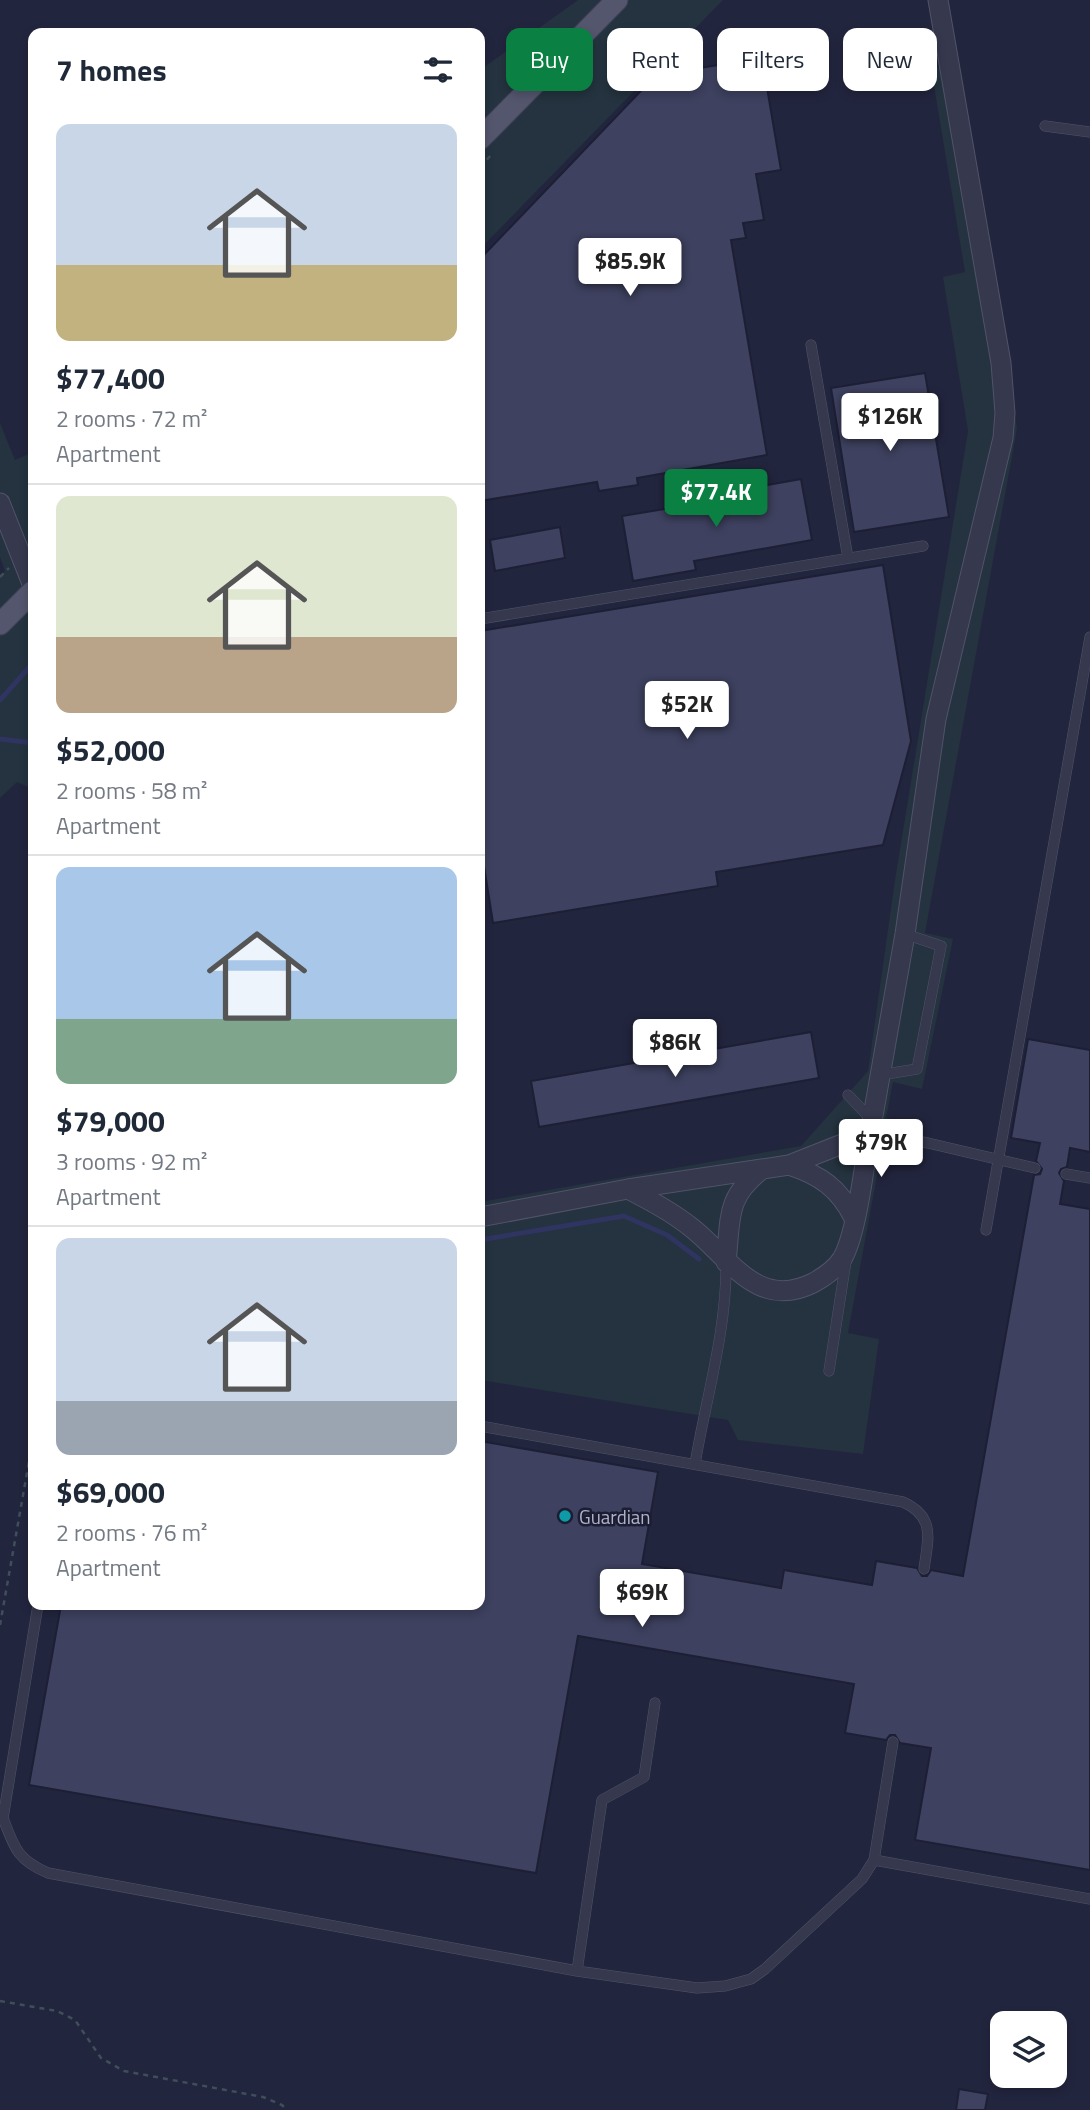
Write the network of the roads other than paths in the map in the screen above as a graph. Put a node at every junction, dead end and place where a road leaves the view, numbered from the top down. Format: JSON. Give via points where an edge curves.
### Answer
{"nodes":[{"id":1,"x":617,"y":0,"type":"edge"},
{"id":2,"x":938,"y":0,"type":"edge"},
{"id":3,"x":1045,"y":126,"type":"dead end"},
{"id":4,"x":1090,"y":132,"type":"edge"},
{"id":5,"x":485,"y":134,"type":"edge"},
{"id":6,"x":811,"y":345,"type":"dead end"},
{"id":7,"x":0,"y":503,"type":"edge"},
{"id":8,"x":923,"y":546,"type":"dead end"},
{"id":9,"x":848,"y":558,"type":"junction"},
{"id":10,"x":28,"y":576,"type":"edge"},
{"id":11,"x":28,"y":594,"type":"edge"},
{"id":12,"x":485,"y":618,"type":"edge"},
{"id":13,"x":0,"y":624,"type":"edge"},
{"id":14,"x":1090,"y":637,"type":"edge"},
{"id":15,"x":905,"y":934,"type":"junction"},
{"id":16,"x":880,"y":1075,"type":"junction"},
{"id":17,"x":848,"y":1095,"type":"dead end"},
{"id":18,"x":871,"y":1127,"type":"junction"},
{"id":19,"x":997,"y":1161,"type":"junction"},
{"id":20,"x":789,"y":1165,"type":"junction"},
{"id":21,"x":1035,"y":1168,"type":"dead end"},
{"id":22,"x":762,"y":1169,"type":"junction"},
{"id":23,"x":1066,"y":1174,"type":"dead end"},
{"id":24,"x":1090,"y":1178,"type":"edge"},
{"id":25,"x":628,"y":1189,"type":"junction"},
{"id":26,"x":485,"y":1216,"type":"edge"},
{"id":27,"x":854,"y":1218,"type":"junction"},
{"id":28,"x":986,"y":1230,"type":"dead end"},
{"id":29,"x":850,"y":1240,"type":"junction"},
{"id":30,"x":726,"y":1262,"type":"junction"},
{"id":31,"x":829,"y":1371,"type":"dead end"},
{"id":32,"x":485,"y":1427,"type":"edge"},
{"id":33,"x":695,"y":1464,"type":"junction"},
{"id":34,"x":924,"y":1569,"type":"dead end"},
{"id":35,"x":37,"y":1610,"type":"edge"},
{"id":36,"x":655,"y":1703,"type":"dead end"},
{"id":37,"x":893,"y":1742,"type":"dead end"},
{"id":38,"x":874,"y":1860,"type":"junction"},
{"id":39,"x":1090,"y":1899,"type":"edge"},
{"id":40,"x":577,"y":1971,"type":"junction"}],
"edges":[{"from":1,"to":5,"type":"main road"},
{"from":2,"to":15,"type":"street","via":[[1001,363],[1005,413],[998,469],[936,719]]},
{"from":3,"to":4,"type":"lane"},
{"from":6,"to":9,"type":"lane"},
{"from":7,"to":10,"type":"street"},
{"from":8,"to":9,"type":"lane"},
{"from":9,"to":12,"type":"lane"},
{"from":11,"to":13,"type":"main road"},
{"from":14,"to":19,"type":"lane"},
{"from":15,"to":16,"type":"street"},
{"from":15,"to":16,"type":"lane","via":[[941,946],[917,1069]]},
{"from":16,"to":18,"type":"street"},
{"from":17,"to":18,"type":"lane"},
{"from":18,"to":19,"type":"lane"},
{"from":18,"to":20,"type":"street"},
{"from":18,"to":27,"type":"street"},
{"from":19,"to":21,"type":"lane"},
{"from":19,"to":28,"type":"lane"},
{"from":20,"to":22,"type":"street"},
{"from":20,"to":27,"type":"street","via":[[821,1178],[846,1202]]},
{"from":22,"to":25,"type":"street"},
{"from":22,"to":30,"type":"street","via":[[738,1190],[733,1202]]},
{"from":23,"to":24,"type":"lane"},
{"from":25,"to":26,"type":"street"},
{"from":25,"to":30,"type":"street","via":[[669,1210]]},
{"from":27,"to":29,"type":"street"},
{"from":29,"to":30,"type":"street","via":[[833,1270],[797,1289],[770,1290]]},
{"from":29,"to":31,"type":"lane"},
{"from":30,"to":33,"type":"lane","via":[[720,1333]]},
{"from":32,"to":33,"type":"lane"},
{"from":33,"to":34,"type":"lane","via":[[903,1502],[916,1508],[925,1520],[929,1533]]},
{"from":35,"to":40,"type":"lane","via":[[3,1818],[14,1850],[29,1865],[47,1873]]},
{"from":36,"to":40,"type":"lane","via":[[644,1777],[602,1800]]},
{"from":37,"to":38,"type":"lane"},
{"from":38,"to":39,"type":"lane"},
{"from":38,"to":40,"type":"lane","via":[[862,1879],[751,1979],[697,1988]]}]}
